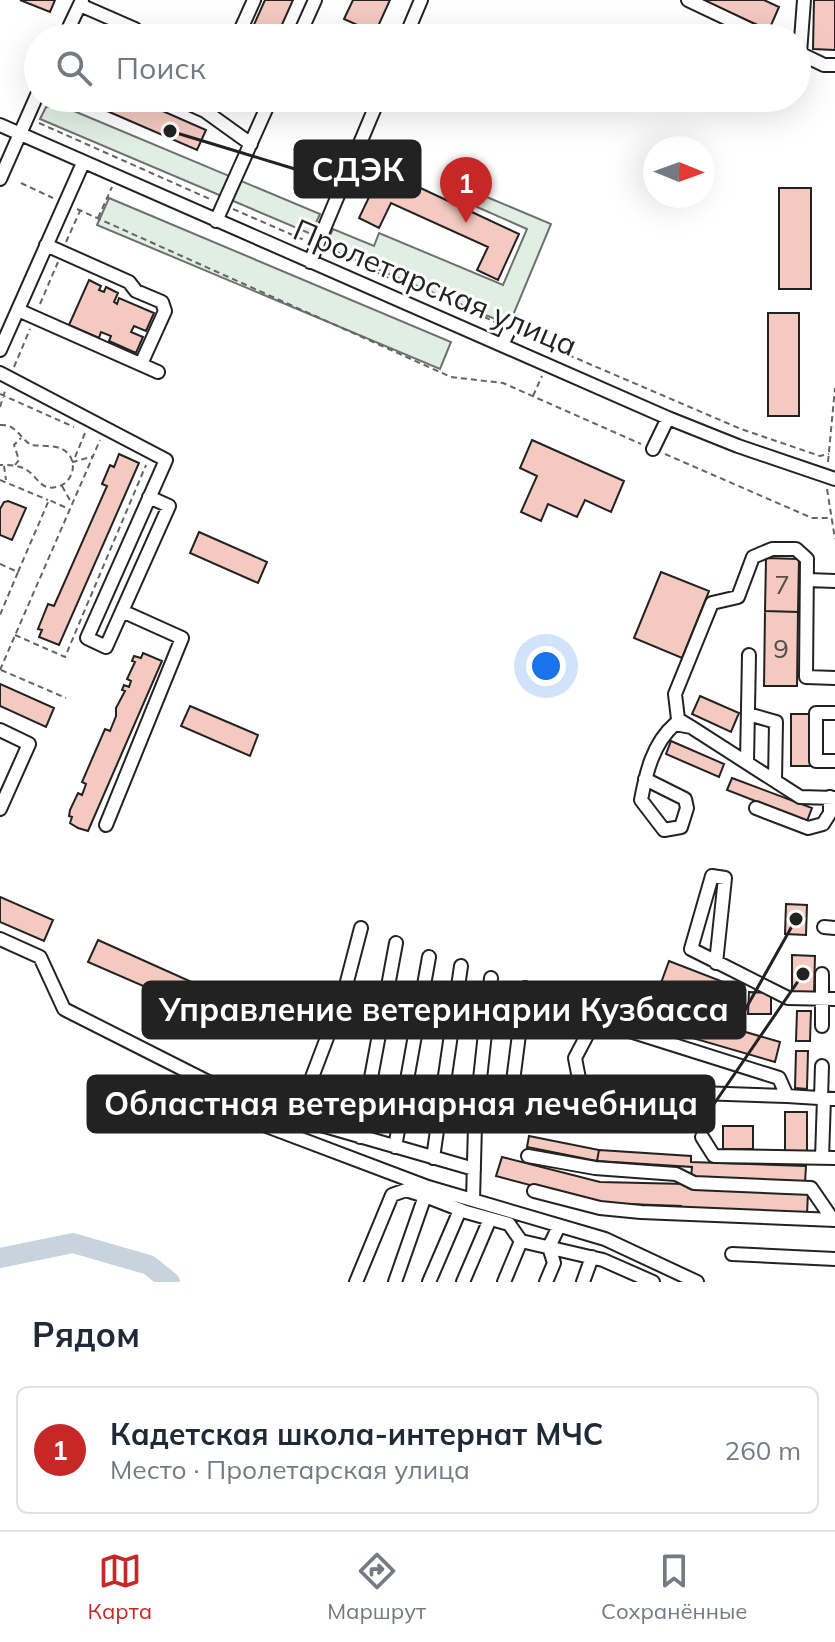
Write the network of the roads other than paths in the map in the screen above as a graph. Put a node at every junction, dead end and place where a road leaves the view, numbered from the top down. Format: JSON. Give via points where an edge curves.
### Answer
{"nodes":[{"id":1,"x":254,"y":0,"type":"edge"},
{"id":2,"x":315,"y":0,"type":"edge"},
{"id":3,"x":421,"y":0,"type":"edge"},
{"id":4,"x":688,"y":0,"type":"edge"},
{"id":5,"x":804,"y":0,"type":"edge"},
{"id":6,"x":81,"y":2,"type":"edge"},
{"id":7,"x":71,"y":24,"type":"edge"},
{"id":8,"x":125,"y":24,"type":"edge"},
{"id":9,"x":243,"y":24,"type":"edge"},
{"id":10,"x":304,"y":24,"type":"edge"},
{"id":11,"x":411,"y":24,"type":"edge"},
{"id":12,"x":739,"y":24,"type":"edge"},
{"id":13,"x":802,"y":24,"type":"edge"},
{"id":14,"x":811,"y":59,"type":"edge"},
{"id":15,"x":835,"y":65,"type":"edge"},
{"id":16,"x":28,"y":112,"type":"edge"},
{"id":17,"x":217,"y":112,"type":"edge"},
{"id":18,"x":265,"y":112,"type":"edge"},
{"id":19,"x":373,"y":112,"type":"edge"},
{"id":20,"x":0,"y":125,"type":"edge"},
{"id":21,"x":19,"y":133,"type":"junction"},
{"id":22,"x":251,"y":144,"type":"junction"},
{"id":23,"x":83,"y":163,"type":"junction"},
{"id":24,"x":0,"y":179,"type":"edge"},
{"id":25,"x":216,"y":221,"type":"junction"},
{"id":26,"x":46,"y":245,"type":"junction"},
{"id":27,"x":310,"y":262,"type":"junction"},
{"id":28,"x":18,"y":310,"type":"junction"},
{"id":29,"x":510,"y":327,"type":"road end"},
{"id":30,"x":502,"y":345,"type":"junction"},
{"id":31,"x":0,"y":350,"type":"edge"},
{"id":32,"x":141,"y":364,"type":"junction"},
{"id":33,"x":158,"y":372,"type":"dead end"},
{"id":34,"x":5,"y":375,"type":"edge"},
{"id":35,"x":668,"y":418,"type":"junction"},
{"id":36,"x":653,"y":449,"type":"road end"},
{"id":37,"x":831,"y":478,"type":"edge"},
{"id":38,"x":149,"y":497,"type":"junction"},
{"id":39,"x":808,"y":580,"type":"junction"},
{"id":40,"x":835,"y":581,"type":"edge"},
{"id":41,"x":122,"y":611,"type":"junction"},
{"id":42,"x":749,"y":655,"type":"dead end"},
{"id":43,"x":835,"y":678,"type":"edge"},
{"id":44,"x":835,"y":713,"type":"edge"},
{"id":45,"x":748,"y":714,"type":"junction"},
{"id":46,"x":691,"y":727,"type":"junction"},
{"id":47,"x":0,"y":730,"type":"edge"},
{"id":48,"x":835,"y":761,"type":"edge"},
{"id":49,"x":747,"y":762,"type":"junction"},
{"id":50,"x":645,"y":779,"type":"dead end"},
{"id":51,"x":775,"y":781,"type":"junction"},
{"id":52,"x":833,"y":798,"type":"edge"},
{"id":53,"x":756,"y":808,"type":"dead end"},
{"id":54,"x":0,"y":809,"type":"edge"},
{"id":55,"x":106,"y":825,"type":"dead end"},
{"id":56,"x":361,"y":928,"type":"dead end"},
{"id":57,"x":0,"y":939,"type":"edge"},
{"id":58,"x":396,"y":943,"type":"dead end"},
{"id":59,"x":429,"y":957,"type":"dead end"},
{"id":60,"x":716,"y":963,"type":"junction"},
{"id":61,"x":461,"y":966,"type":"dead end"},
{"id":62,"x":822,"y":974,"type":"dead end"},
{"id":63,"x":491,"y":978,"type":"dead end"},
{"id":64,"x":525,"y":988,"type":"dead end"},
{"id":65,"x":828,"y":999,"type":"edge"},
{"id":66,"x":822,"y":1026,"type":"dead end"},
{"id":67,"x":822,"y":1066,"type":"dead end"},
{"id":68,"x":581,"y":1089,"type":"junction"},
{"id":69,"x":787,"y":1096,"type":"junction"},
{"id":70,"x":827,"y":1098,"type":"edge"},
{"id":71,"x":572,"y":1116,"type":"dead end"},
{"id":72,"x":475,"y":1125,"type":"junction"},
{"id":73,"x":360,"y":1137,"type":"junction"},
{"id":74,"x":702,"y":1137,"type":"dead end"},
{"id":75,"x":395,"y":1147,"type":"junction"},
{"id":76,"x":528,"y":1156,"type":"dead end"},
{"id":77,"x":433,"y":1158,"type":"junction"},
{"id":78,"x":829,"y":1158,"type":"edge"},
{"id":79,"x":474,"y":1169,"type":"junction"},
{"id":80,"x":534,"y":1191,"type":"dead end"},
{"id":81,"x":425,"y":1196,"type":"junction"},
{"id":82,"x":473,"y":1200,"type":"junction"},
{"id":83,"x":460,"y":1210,"type":"junction"},
{"id":84,"x":490,"y":1219,"type":"junction"},
{"id":85,"x":834,"y":1220,"type":"edge"},
{"id":86,"x":559,"y":1226,"type":"junction"},
{"id":87,"x":521,"y":1241,"type":"junction"},
{"id":88,"x":549,"y":1247,"type":"junction"},
{"id":89,"x":732,"y":1254,"type":"dead end"},
{"id":90,"x":592,"y":1257,"type":"junction"},
{"id":91,"x":835,"y":1259,"type":"edge"},
{"id":92,"x":625,"y":1276,"type":"edge"},
{"id":93,"x":356,"y":1282,"type":"edge"},
{"id":94,"x":395,"y":1282,"type":"edge"},
{"id":95,"x":429,"y":1282,"type":"edge"},
{"id":96,"x":463,"y":1282,"type":"edge"},
{"id":97,"x":504,"y":1282,"type":"edge"},
{"id":98,"x":546,"y":1282,"type":"edge"},
{"id":99,"x":583,"y":1282,"type":"edge"},
{"id":100,"x":653,"y":1282,"type":"edge"},
{"id":101,"x":697,"y":1282,"type":"edge"}],
"edges":[{"from":1,"to":9,"type":"street"},
{"from":2,"to":10,"type":"street"},
{"from":3,"to":11,"type":"street"},
{"from":4,"to":12,"type":"street"},
{"from":5,"to":13,"type":"street"},
{"from":6,"to":7,"type":"street"},
{"from":6,"to":8,"type":"street"},
{"from":14,"to":15,"type":"street"},
{"from":16,"to":21,"type":"street"},
{"from":17,"to":22,"type":"street"},
{"from":18,"to":22,"type":"street"},
{"from":19,"to":27,"type":"street"},
{"from":20,"to":21,"type":"street","name":"Пролетарская улица"},
{"from":21,"to":23,"type":"street","name":"Пролетарская улица"},
{"from":21,"to":24,"type":"street"},
{"from":22,"to":25,"type":"street"},
{"from":23,"to":25,"type":"street","name":"Пролетарская улица"},
{"from":23,"to":26,"type":"street"},
{"from":25,"to":27,"type":"street","name":"Пролетарская улица"},
{"from":26,"to":28,"type":"street"},
{"from":26,"to":32,"type":"street","via":[[129,282],[165,305]]},
{"from":27,"to":30,"type":"street","name":"Пролетарская улица"},
{"from":28,"to":31,"type":"street"},
{"from":28,"to":32,"type":"street"},
{"from":29,"to":30,"type":"street"},
{"from":30,"to":35,"type":"street","name":"Пролетарская улица"},
{"from":32,"to":33,"type":"street"},
{"from":34,"to":38,"type":"street","via":[[166,460]]},
{"from":35,"to":36,"type":"street"},
{"from":35,"to":37,"type":"street","name":"Пролетарская улица"},
{"from":38,"to":41,"type":"street","via":[[169,506]]},
{"from":38,"to":41,"type":"street","via":[[87,638],[106,647]]},
{"from":39,"to":40,"type":"street"},
{"from":39,"to":43,"type":"street","via":[[806,677]]},
{"from":39,"to":46,"type":"street","via":[[803,553],[772,549],[753,557],[738,597],[712,603],[675,694],[678,719]]},
{"from":41,"to":55,"type":"street","via":[[182,638]]},
{"from":42,"to":45,"type":"street"},
{"from":44,"to":48,"type":"street","via":[[816,713],[816,761]]},
{"from":45,"to":49,"type":"street"},
{"from":45,"to":51,"type":"street","via":[[776,722]]},
{"from":46,"to":49,"type":"street"},
{"from":46,"to":50,"type":"street","via":[[675,724],[667,731]]},
{"from":47,"to":54,"type":"street","via":[[29,744]]},
{"from":49,"to":51,"type":"street"},
{"from":51,"to":52,"type":"street","via":[[800,797]]},
{"from":52,"to":53,"type":"street","via":[[823,824],[808,828]]},
{"from":56,"to":73,"type":"street","via":[[344,993],[306,1093],[305,1114],[308,1120]]},
{"from":57,"to":82,"type":"street","via":[[40,957],[64,1009],[240,1098],[248,1119]]},
{"from":58,"to":73,"type":"street"},
{"from":59,"to":75,"type":"street"},
{"from":60,"to":60,"type":"street","via":[[691,949],[712,876],[725,878]]},
{"from":60,"to":65,"type":"street","via":[[788,998]]},
{"from":61,"to":77,"type":"street"},
{"from":62,"to":65,"type":"street"},
{"from":63,"to":72,"type":"street"},
{"from":64,"to":72,"type":"street","via":[[508,1120]]},
{"from":65,"to":66,"type":"street"},
{"from":67,"to":70,"type":"street"},
{"from":68,"to":69,"type":"street"},
{"from":68,"to":69,"type":"street","via":[[575,1058],[595,1020],[779,1078]]},
{"from":68,"to":71,"type":"street"},
{"from":69,"to":70,"type":"street"},
{"from":70,"to":78,"type":"street"},
{"from":72,"to":79,"type":"street"},
{"from":73,"to":75,"type":"street"},
{"from":74,"to":78,"type":"street","via":[[714,1156]]},
{"from":75,"to":77,"type":"street"},
{"from":76,"to":85,"type":"street","via":[[676,1174],[694,1183],[811,1188]]},
{"from":77,"to":79,"type":"street"},
{"from":79,"to":82,"type":"street"},
{"from":80,"to":85,"type":"street","via":[[641,1212]]},
{"from":81,"to":83,"type":"street"},
{"from":81,"to":93,"type":"street","via":[[406,1190],[392,1195]]},
{"from":81,"to":94,"type":"street"},
{"from":82,"to":86,"type":"street"},
{"from":83,"to":84,"type":"street"},
{"from":83,"to":95,"type":"street"},
{"from":84,"to":87,"type":"street","via":[[509,1224]]},
{"from":84,"to":96,"type":"street"},
{"from":86,"to":88,"type":"street"},
{"from":86,"to":101,"type":"street","via":[[605,1239]]},
{"from":87,"to":88,"type":"street"},
{"from":87,"to":97,"type":"street"},
{"from":88,"to":90,"type":"street"},
{"from":88,"to":98,"type":"street","via":[[554,1263]]},
{"from":89,"to":91,"type":"street"},
{"from":90,"to":92,"type":"street"},
{"from":90,"to":99,"type":"street"},
{"from":92,"to":100,"type":"street"}]}
